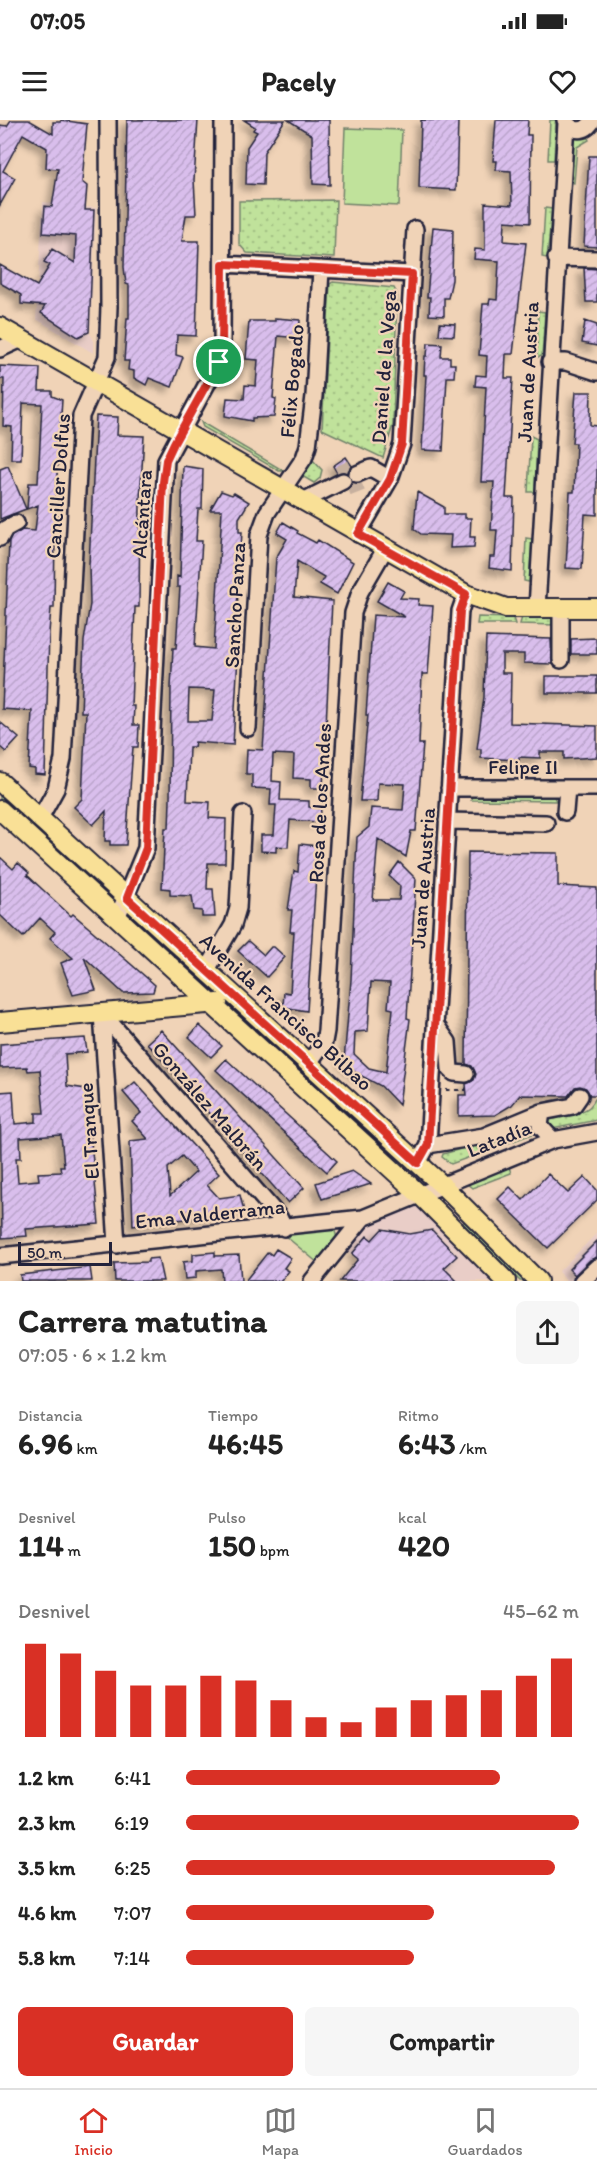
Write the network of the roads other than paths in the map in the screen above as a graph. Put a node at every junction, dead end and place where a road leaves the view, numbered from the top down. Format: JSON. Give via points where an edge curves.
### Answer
{"nodes":[{"id":1,"x":108,"y":120,"type":"edge"},
{"id":2,"x":223,"y":120,"type":"edge"},
{"id":3,"x":593,"y":120,"type":"edge"},
{"id":4,"x":568,"y":128,"type":"edge"},
{"id":5,"x":415,"y":229,"type":"dead end"},
{"id":6,"x":556,"y":258,"type":"junction"},
{"id":7,"x":597,"y":259,"type":"edge"},
{"id":8,"x":223,"y":264,"type":"junction"},
{"id":9,"x":321,"y":269,"type":"junction"},
{"id":10,"x":412,"y":274,"type":"junction"},
{"id":11,"x":0,"y":327,"type":"edge"},
{"id":12,"x":22,"y":339,"type":"junction"},
{"id":13,"x":0,"y":349,"type":"edge"},
{"id":14,"x":550,"y":362,"type":"junction"},
{"id":15,"x":597,"y":372,"type":"edge"},
{"id":16,"x":96,"y":382,"type":"junction"},
{"id":17,"x":181,"y":431,"type":"junction"},
{"id":18,"x":340,"y":482,"type":"tunnel mouth"},
{"id":19,"x":282,"y":490,"type":"junction"},
{"id":20,"x":303,"y":501,"type":"junction"},
{"id":21,"x":16,"y":523,"type":"dead end"},
{"id":22,"x":358,"y":534,"type":"junction"},
{"id":23,"x":0,"y":538,"type":"edge"},
{"id":24,"x":385,"y":549,"type":"junction"},
{"id":25,"x":466,"y":594,"type":"junction"},
{"id":26,"x":537,"y":608,"type":"junction"},
{"id":27,"x":561,"y":608,"type":"junction"},
{"id":28,"x":597,"y":608,"type":"edge"},
{"id":29,"x":561,"y":660,"type":"dead end"},
{"id":30,"x":248,"y":728,"type":"dead end"},
{"id":31,"x":0,"y":782,"type":"edge"},
{"id":32,"x":449,"y":788,"type":"junction"},
{"id":33,"x":567,"y":788,"type":"junction"},
{"id":34,"x":597,"y":788,"type":"edge"},
{"id":35,"x":0,"y":810,"type":"edge"},
{"id":36,"x":565,"y":812,"type":"dead end"},
{"id":37,"x":243,"y":814,"type":"dead end"},
{"id":38,"x":40,"y":818,"type":"junction"},
{"id":39,"x":447,"y":821,"type":"junction"},
{"id":40,"x":546,"y":823,"type":"dead end"},
{"id":41,"x":127,"y":898,"type":"junction"},
{"id":42,"x":117,"y":918,"type":"junction"},
{"id":43,"x":207,"y":970,"type":"junction"},
{"id":44,"x":212,"y":1004,"type":"junction"},
{"id":45,"x":247,"y":1007,"type":"junction"},
{"id":46,"x":102,"y":1013,"type":"junction"},
{"id":47,"x":0,"y":1022,"type":"edge"},
{"id":48,"x":435,"y":1024,"type":"junction"},
{"id":49,"x":309,"y":1063,"type":"junction"},
{"id":50,"x":466,"y":1074,"type":"dead end"},
{"id":51,"x":580,"y":1096,"type":"dead end"},
{"id":52,"x":542,"y":1113,"type":"junction"},
{"id":53,"x":597,"y":1132,"type":"edge"},
{"id":54,"x":553,"y":1140,"type":"junction"},
{"id":55,"x":428,"y":1145,"type":"junction"},
{"id":56,"x":384,"y":1161,"type":"junction"},
{"id":57,"x":418,"y":1163,"type":"junction"},
{"id":58,"x":442,"y":1185,"type":"junction"},
{"id":59,"x":420,"y":1194,"type":"junction"},
{"id":60,"x":363,"y":1218,"type":"junction"},
{"id":61,"x":284,"y":1228,"type":"junction"},
{"id":62,"x":117,"y":1245,"type":"junction"},
{"id":63,"x":0,"y":1256,"type":"edge"},
{"id":64,"x":597,"y":1267,"type":"edge"},
{"id":65,"x":312,"y":1281,"type":"edge"},
{"id":66,"x":506,"y":1281,"type":"edge"},
{"id":67,"x":538,"y":1281,"type":"edge"},
{"id":68,"x":582,"y":1281,"type":"edge"}],
"edges":[{"from":1,"to":16,"type":"street","name":"Canciller Dolfus","via":[[107,357]]},
{"from":2,"to":8,"type":"street","name":"Alcántara"},
{"from":3,"to":4,"type":"street","via":[[586,129]]},
{"from":4,"to":6,"type":"street","name":"Juan de Austria"},
{"from":5,"to":10,"type":"street","name":"Daniel de la Vega"},
{"from":6,"to":7,"type":"street"},
{"from":6,"to":14,"type":"street","name":"Juan de Austria"},
{"from":8,"to":9,"type":"street"},
{"from":8,"to":17,"type":"street","name":"Alcántara","via":[[222,351]]},
{"from":9,"to":10,"type":"street"},
{"from":9,"to":19,"type":"street","name":"Félix Bogado","via":[[310,437],[303,458]]},
{"from":10,"to":22,"type":"street","name":"Daniel de la Vega","via":[[402,444],[369,474]]},
{"from":11,"to":12,"type":"main road"},
{"from":12,"to":13,"type":"street"},
{"from":12,"to":16,"type":"main road"},
{"from":14,"to":15,"type":"street"},
{"from":14,"to":26,"type":"street","name":"Juan de Austria"},
{"from":16,"to":17,"type":"main road"},
{"from":16,"to":38,"type":"street","name":"Canciller Dolfus","via":[[81,416],[62,767],[56,789]]},
{"from":17,"to":19,"type":"main road"},
{"from":17,"to":41,"type":"street","name":"Alcántara","via":[[166,460],[163,482],[146,848]]},
{"from":18,"to":20,"type":"street"},
{"from":19,"to":20,"type":"main road"},
{"from":19,"to":30,"type":"street","name":"Sancho Panza","via":[[259,534]]},
{"from":20,"to":22,"type":"main road"},
{"from":21,"to":23,"type":"street","via":[[5,529]]},
{"from":22,"to":24,"type":"main road"},
{"from":24,"to":25,"type":"main road"},
{"from":24,"to":49,"type":"street","name":"Rosa de los Andes","via":[[360,592],[353,613],[327,1031]]},
{"from":25,"to":26,"type":"main road","via":[[507,608]]},
{"from":25,"to":32,"type":"street","name":"Juan de Austria","via":[[460,611]]},
{"from":26,"to":27,"type":"main road"},
{"from":27,"to":28,"type":"main road"},
{"from":27,"to":29,"type":"street"},
{"from":31,"to":38,"type":"main road","name":"Avenida Francisco Bilbao"},
{"from":32,"to":33,"type":"street","name":"Felipe II"},
{"from":32,"to":39,"type":"street","name":"Juan de Austria"},
{"from":33,"to":34,"type":"street","name":"Felipe II"},
{"from":33,"to":36,"type":"street"},
{"from":35,"to":42,"type":"main road","name":"Avenida Francisco Bilbao"},
{"from":37,"to":43,"type":"street","via":[[238,908],[233,925]]},
{"from":38,"to":41,"type":"main road","name":"Avenida Francisco Bilbao"},
{"from":39,"to":40,"type":"street"},
{"from":39,"to":48,"type":"street","name":"Juan de Austria"},
{"from":41,"to":42,"type":"street","name":"Alcántara"},
{"from":41,"to":43,"type":"main road","name":"Avenida Francisco Bilbao"},
{"from":42,"to":44,"type":"main road","name":"Avenida Francisco Bilbao"},
{"from":43,"to":45,"type":"main road","name":"Avenida Francisco Bilbao"},
{"from":44,"to":45,"type":"main road"},
{"from":44,"to":46,"type":"main road"},
{"from":44,"to":56,"type":"main road","name":"Avenida Francisco Bilbao"},
{"from":45,"to":49,"type":"main road","name":"Avenida Francisco Bilbao"},
{"from":46,"to":47,"type":"main road"},
{"from":46,"to":61,"type":"street","name":"González Malbrán","via":[[279,1217]]},
{"from":46,"to":62,"type":"street","name":"El Tranque"},
{"from":48,"to":50,"type":"street","via":[[448,1042],[450,1069]]},
{"from":48,"to":55,"type":"street","name":"Juan de Austria"},
{"from":49,"to":57,"type":"main road","name":"Avenida Francisco Bilbao"},
{"from":51,"to":52,"type":"street","via":[[573,1106]]},
{"from":52,"to":54,"type":"street","via":[[540,1126]]},
{"from":52,"to":55,"type":"street","via":[[484,1136]]},
{"from":53,"to":54,"type":"street","name":"Latadía"},
{"from":54,"to":58,"type":"street","name":"Latadía"},
{"from":55,"to":57,"type":"street","name":"Juan de Austria"},
{"from":56,"to":57,"type":"main road","via":[[406,1167]]},
{"from":56,"to":59,"type":"main road","name":"Avenida Francisco Bilbao"},
{"from":57,"to":58,"type":"main road","name":"Avenida Francisco Bilbao"},
{"from":58,"to":59,"type":"street","name":"Latadía"},
{"from":58,"to":67,"type":"main road","name":"Avenida Francisco Bilbao"},
{"from":59,"to":60,"type":"street","name":"Ema Valderrama"},
{"from":59,"to":66,"type":"main road","name":"Avenida Francisco Bilbao"},
{"from":60,"to":61,"type":"street","name":"Ema Valderrama"},
{"from":60,"to":65,"type":"street"},
{"from":61,"to":62,"type":"street","name":"Ema Valderrama"},
{"from":62,"to":63,"type":"street","name":"Ema Valderrama"},
{"from":64,"to":68,"type":"street"}]}
